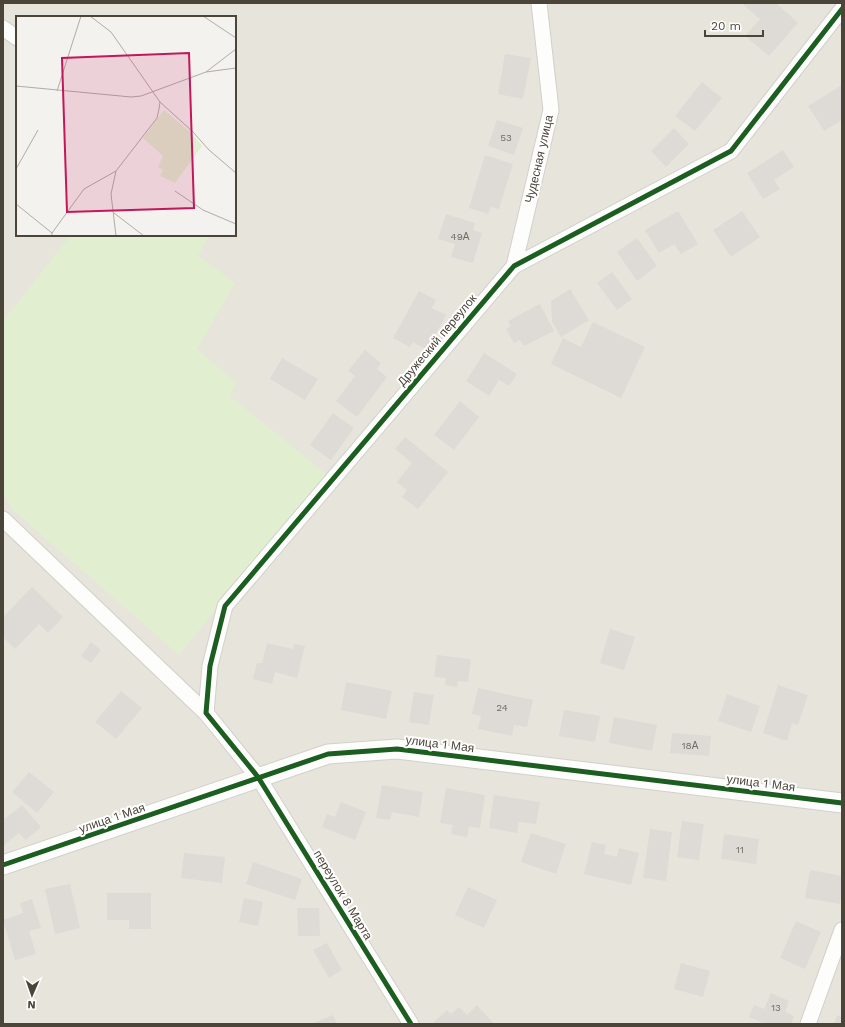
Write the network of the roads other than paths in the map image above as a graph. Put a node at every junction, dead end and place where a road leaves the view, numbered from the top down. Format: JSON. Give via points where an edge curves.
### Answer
{"nodes":[{"id":1,"x":539,"y":3,"type":"edge"},
{"id":2,"x":842,"y":9,"type":"edge"},
{"id":3,"x":3,"y":28,"type":"edge"},
{"id":4,"x":16,"y":37,"type":"edge"},
{"id":5,"x":514,"y":266,"type":"junction"},
{"id":6,"x":3,"y":519,"type":"edge"},
{"id":7,"x":206,"y":714,"type":"junction"},
{"id":8,"x":258,"y":777,"type":"junction"},
{"id":9,"x":842,"y":803,"type":"edge"},
{"id":10,"x":3,"y":865,"type":"edge"},
{"id":11,"x":842,"y":930,"type":"edge"},
{"id":12,"x":411,"y":1024,"type":"edge"},
{"id":13,"x":808,"y":1024,"type":"edge"}],
"edges":[{"from":1,"to":5,"type":"street","name":"Чудесная улица","via":[[551,110]]},
{"from":2,"to":5,"type":"street","name":"Дружеский переулок","via":[[730,151]]},
{"from":3,"to":4,"type":"street"},
{"from":5,"to":7,"type":"street","name":"Дружеский переулок","via":[[225,606],[210,666]]},
{"from":6,"to":7,"type":"street"},
{"from":7,"to":8,"type":"street"},
{"from":8,"to":9,"type":"street","name":"улица 1 Мая","via":[[328,754],[397,749]]},
{"from":8,"to":10,"type":"street","name":"улица 1 Мая"},
{"from":8,"to":12,"type":"street","name":"переулок 8 Марта"},
{"from":11,"to":13,"type":"street"}]}
